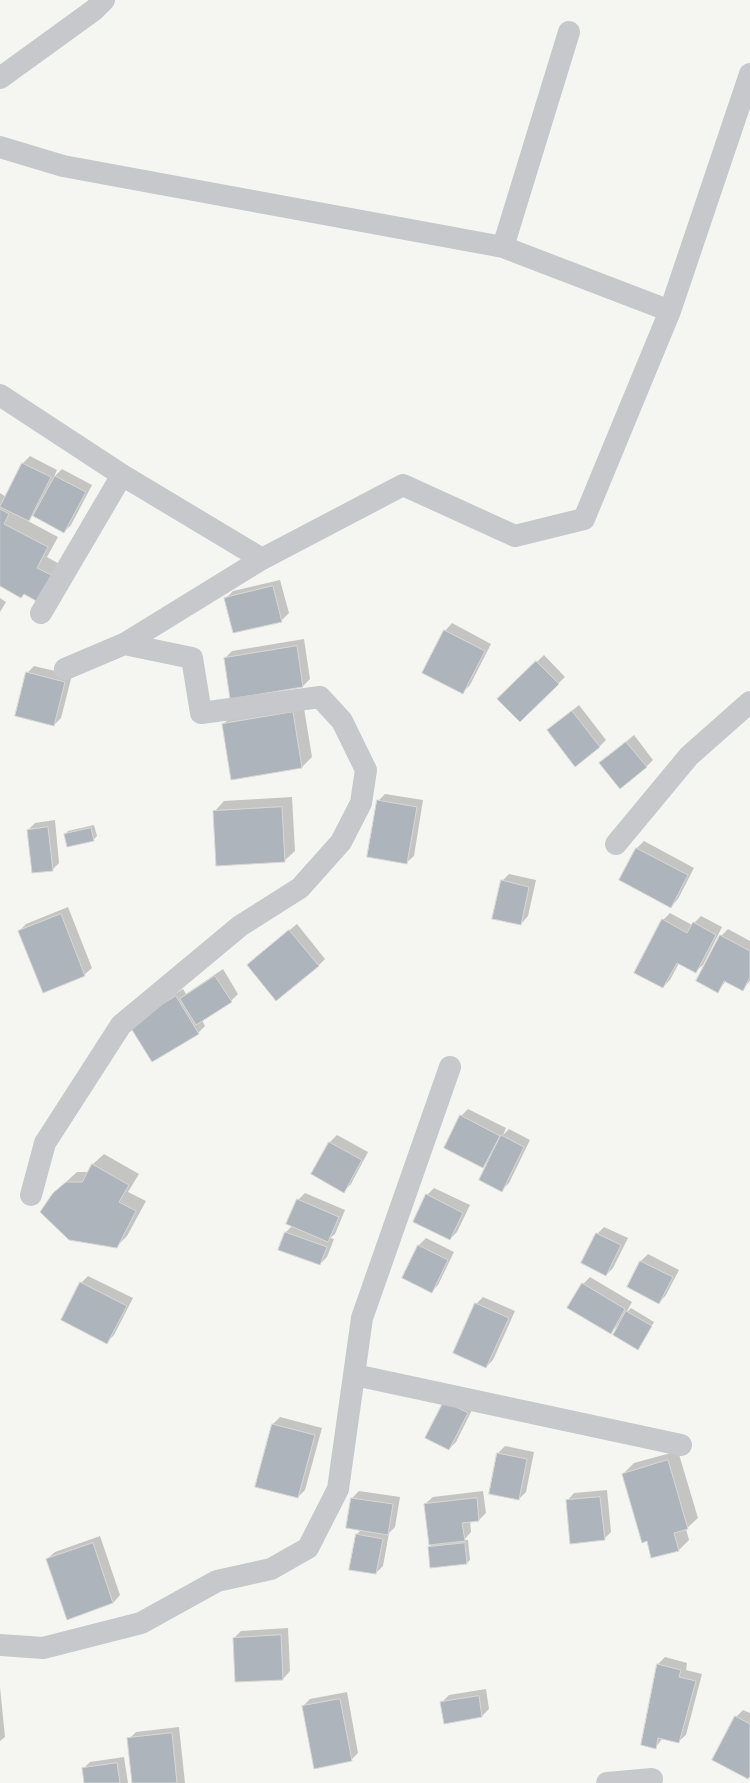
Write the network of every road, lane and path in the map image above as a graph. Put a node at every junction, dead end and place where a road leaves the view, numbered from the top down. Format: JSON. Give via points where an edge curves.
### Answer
{"nodes":[{"id":1,"x":93,"y":3,"type":"edge"},
{"id":2,"x":569,"y":32,"type":"dead end"},
{"id":3,"x":750,"y":74,"type":"edge"},
{"id":4,"x":0,"y":78,"type":"edge"},
{"id":5,"x":0,"y":147,"type":"edge"},
{"id":6,"x":503,"y":247,"type":"junction"},
{"id":7,"x":670,"y":311,"type":"junction"},
{"id":8,"x":0,"y":395,"type":"edge"},
{"id":9,"x":122,"y":475,"type":"junction"},
{"id":10,"x":262,"y":559,"type":"junction"},
{"id":11,"x":41,"y":613,"type":"dead end"},
{"id":12,"x":124,"y":644,"type":"junction"},
{"id":13,"x":65,"y":669,"type":"dead end"},
{"id":14,"x":750,"y":702,"type":"edge"},
{"id":15,"x":616,"y":844,"type":"dead end"},
{"id":16,"x":450,"y":1067,"type":"dead end"},
{"id":17,"x":31,"y":1195,"type":"dead end"},
{"id":18,"x":355,"y":1375,"type":"junction"},
{"id":19,"x":681,"y":1445,"type":"dead end"},
{"id":20,"x":0,"y":1645,"type":"edge"},
{"id":21,"x":652,"y":1779,"type":"dead end"},
{"id":22,"x":607,"y":1783,"type":"edge"}],
"edges":[{"from":1,"to":4,"type":"street"},
{"from":2,"to":6,"type":"street"},
{"from":3,"to":7,"type":"street"},
{"from":5,"to":6,"type":"street","via":[[63,166]]},
{"from":6,"to":7,"type":"street"},
{"from":7,"to":10,"type":"street","via":[[584,519],[515,536],[403,485]]},
{"from":8,"to":9,"type":"street"},
{"from":9,"to":10,"type":"street"},
{"from":9,"to":11,"type":"street"},
{"from":10,"to":12,"type":"street"},
{"from":12,"to":13,"type":"street"},
{"from":12,"to":17,"type":"street","via":[[192,658],[201,713],[320,697],[342,721],[366,770],[362,803],[341,842],[300,888],[240,926],[121,1025],[45,1143]]},
{"from":14,"to":15,"type":"street","via":[[689,756]]},
{"from":16,"to":18,"type":"street","via":[[362,1318]]},
{"from":18,"to":19,"type":"street"},
{"from":18,"to":20,"type":"street","via":[[338,1489],[308,1548],[271,1568],[217,1581],[141,1623],[43,1648]]},
{"from":21,"to":22,"type":"street"}]}
